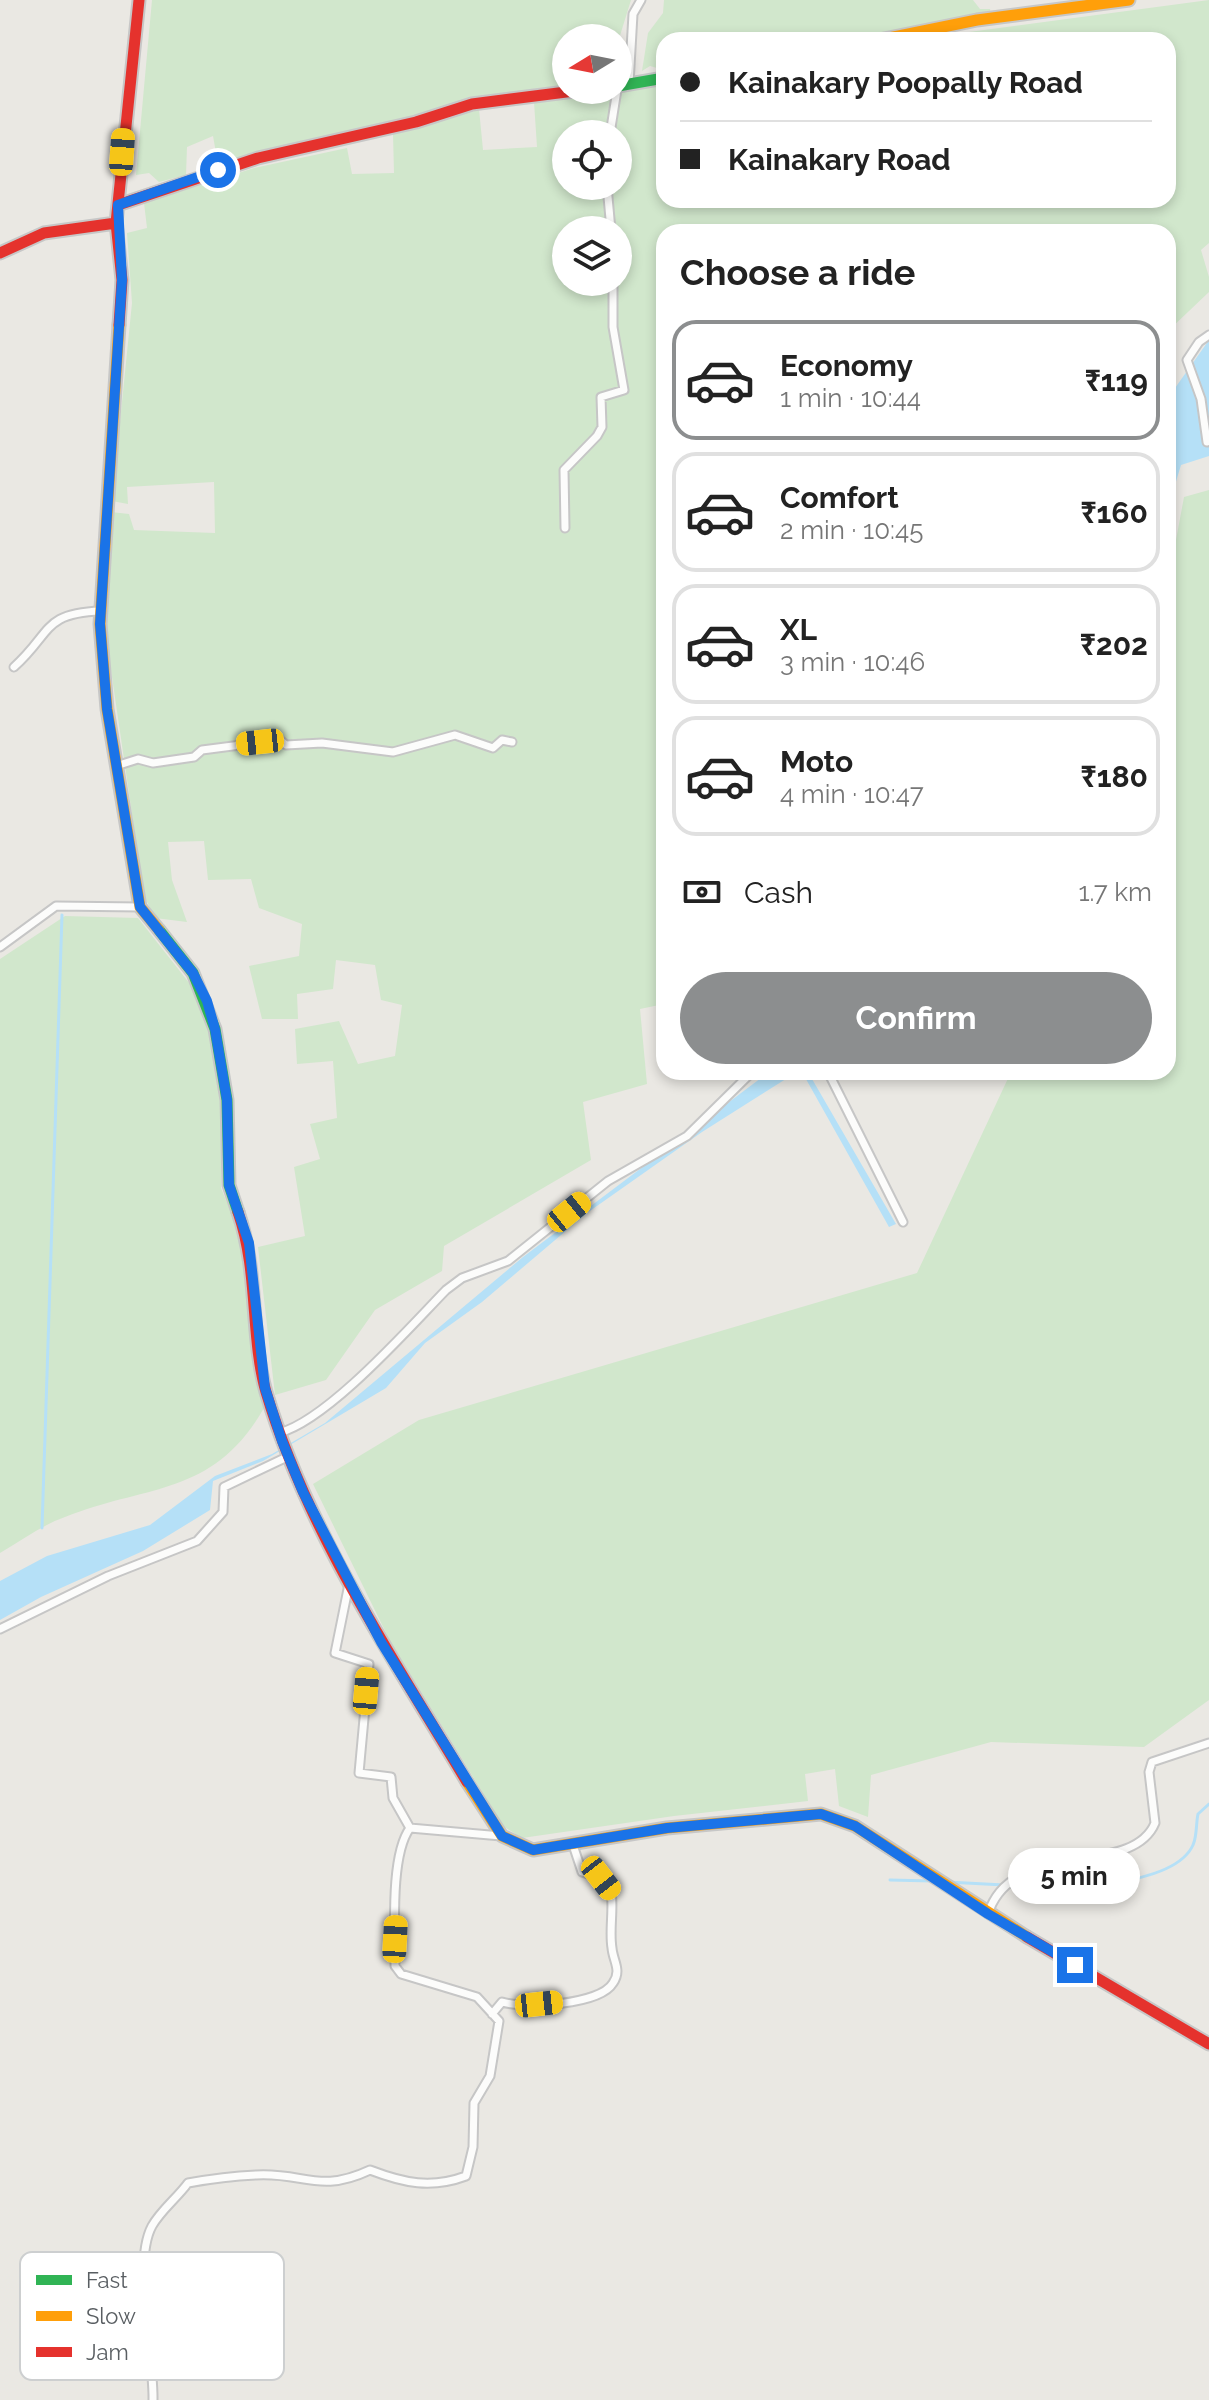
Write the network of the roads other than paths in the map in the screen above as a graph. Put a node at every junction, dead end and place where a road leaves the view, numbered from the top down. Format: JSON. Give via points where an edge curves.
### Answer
{"nodes":[{"id":1,"x":139,"y":0,"type":"edge"},
{"id":2,"x":641,"y":0,"type":"edge"},
{"id":3,"x":1129,"y":0,"type":"edge"},
{"id":4,"x":631,"y":24,"type":"edge"},
{"id":5,"x":918,"y":32,"type":"edge"},
{"id":6,"x":656,"y":79,"type":"edge"},
{"id":7,"x":632,"y":84,"type":"edge"},
{"id":8,"x":552,"y":94,"type":"edge"},
{"id":9,"x":118,"y":205,"type":"junction"},
{"id":10,"x":116,"y":223,"type":"junction"},
{"id":11,"x":0,"y":253,"type":"edge"},
{"id":12,"x":613,"y":296,"type":"edge"},
{"id":13,"x":1209,"y":335,"type":"edge"},
{"id":14,"x":1207,"y":442,"type":"dead end"},
{"id":15,"x":565,"y":528,"type":"dead end"},
{"id":16,"x":101,"y":611,"type":"junction"},
{"id":17,"x":14,"y":667,"type":"dead end"},
{"id":18,"x":512,"y":742,"type":"dead end"},
{"id":19,"x":116,"y":766,"type":"junction"},
{"id":20,"x":140,"y":907,"type":"junction"},
{"id":21,"x":0,"y":947,"type":"edge"},
{"id":22,"x":744,"y":1080,"type":"edge"},
{"id":23,"x":832,"y":1080,"type":"edge"},
{"id":24,"x":903,"y":1222,"type":"dead end"},
{"id":25,"x":280,"y":1437,"type":"junction"},
{"id":26,"x":289,"y":1456,"type":"junction"},
{"id":27,"x":349,"y":1584,"type":"junction"},
{"id":28,"x":0,"y":1629,"type":"edge"},
{"id":29,"x":1209,"y":1743,"type":"edge"},
{"id":30,"x":410,"y":1828,"type":"junction"},
{"id":31,"x":502,"y":1836,"type":"junction"},
{"id":32,"x":573,"y":1845,"type":"junction"},
{"id":33,"x":986,"y":1913,"type":"junction"},
{"id":34,"x":492,"y":2014,"type":"junction"},
{"id":35,"x":1209,"y":2044,"type":"edge"},
{"id":36,"x":147,"y":2252,"type":"edge"},
{"id":37,"x":154,"y":2380,"type":"edge"},
{"id":38,"x":153,"y":2400,"type":"edge"}],
"edges":[{"from":1,"to":9,"type":"main road"},
{"from":2,"to":4,"type":"street"},
{"from":3,"to":5,"type":"main road"},
{"from":6,"to":7,"type":"main road"},
{"from":8,"to":9,"type":"main road","via":[[472,104],[258,158]]},
{"from":9,"to":10,"type":"main road"},
{"from":10,"to":11,"type":"main road","via":[[44,233]]},
{"from":10,"to":16,"type":"main road","via":[[122,280]]},
{"from":12,"to":15,"type":"street","via":[[624,390],[601,397],[600,431],[565,467]]},
{"from":13,"to":14,"type":"street","via":[[1187,360],[1201,399]]},
{"from":16,"to":17,"type":"street","via":[[64,615]]},
{"from":16,"to":19,"type":"main road","via":[[102,666]]},
{"from":18,"to":19,"type":"street","via":[[502,740],[493,748],[455,735],[393,752],[322,743],[286,745],[280,740]]},
{"from":19,"to":20,"type":"main road"},
{"from":20,"to":21,"type":"street","via":[[56,906]]},
{"from":20,"to":25,"type":"main road","via":[[193,973],[215,1029],[227,1100],[229,1185],[249,1243],[265,1388]]},
{"from":22,"to":25,"type":"street","via":[[672,1147],[608,1181],[508,1261],[454,1284],[351,1384]]},
{"from":23,"to":24,"type":"street"},
{"from":25,"to":26,"type":"main road"},
{"from":26,"to":27,"type":"main road"},
{"from":26,"to":28,"type":"street","via":[[224,1487],[223,1512],[197,1541],[108,1576]]},
{"from":27,"to":30,"type":"street","via":[[335,1653],[369,1664],[359,1773],[391,1777],[393,1798]]},
{"from":27,"to":31,"type":"main road"},
{"from":29,"to":33,"type":"street","via":[[1152,1762],[1155,1823],[1139,1843],[1050,1863],[1011,1882]]},
{"from":30,"to":31,"type":"street"},
{"from":30,"to":34,"type":"street","via":[[403,1838],[398,1882],[395,1966],[401,1974],[477,1997]]},
{"from":31,"to":32,"type":"main road","via":[[533,1850]]},
{"from":32,"to":33,"type":"main road","via":[[667,1828],[821,1814],[855,1826]]},
{"from":32,"to":34,"type":"street","via":[[582,1872],[601,1878],[611,1891],[612,1950],[618,1967],[613,1984],[596,1998],[518,2007],[502,2002]]},
{"from":33,"to":35,"type":"main road"},
{"from":34,"to":36,"type":"street","via":[[499,2021],[497,2035],[490,2076],[474,2103],[466,2176],[437,2186],[398,2181],[370,2170],[321,2184],[256,2175],[188,2183],[150,2228]]},
{"from":37,"to":38,"type":"street"}]}
